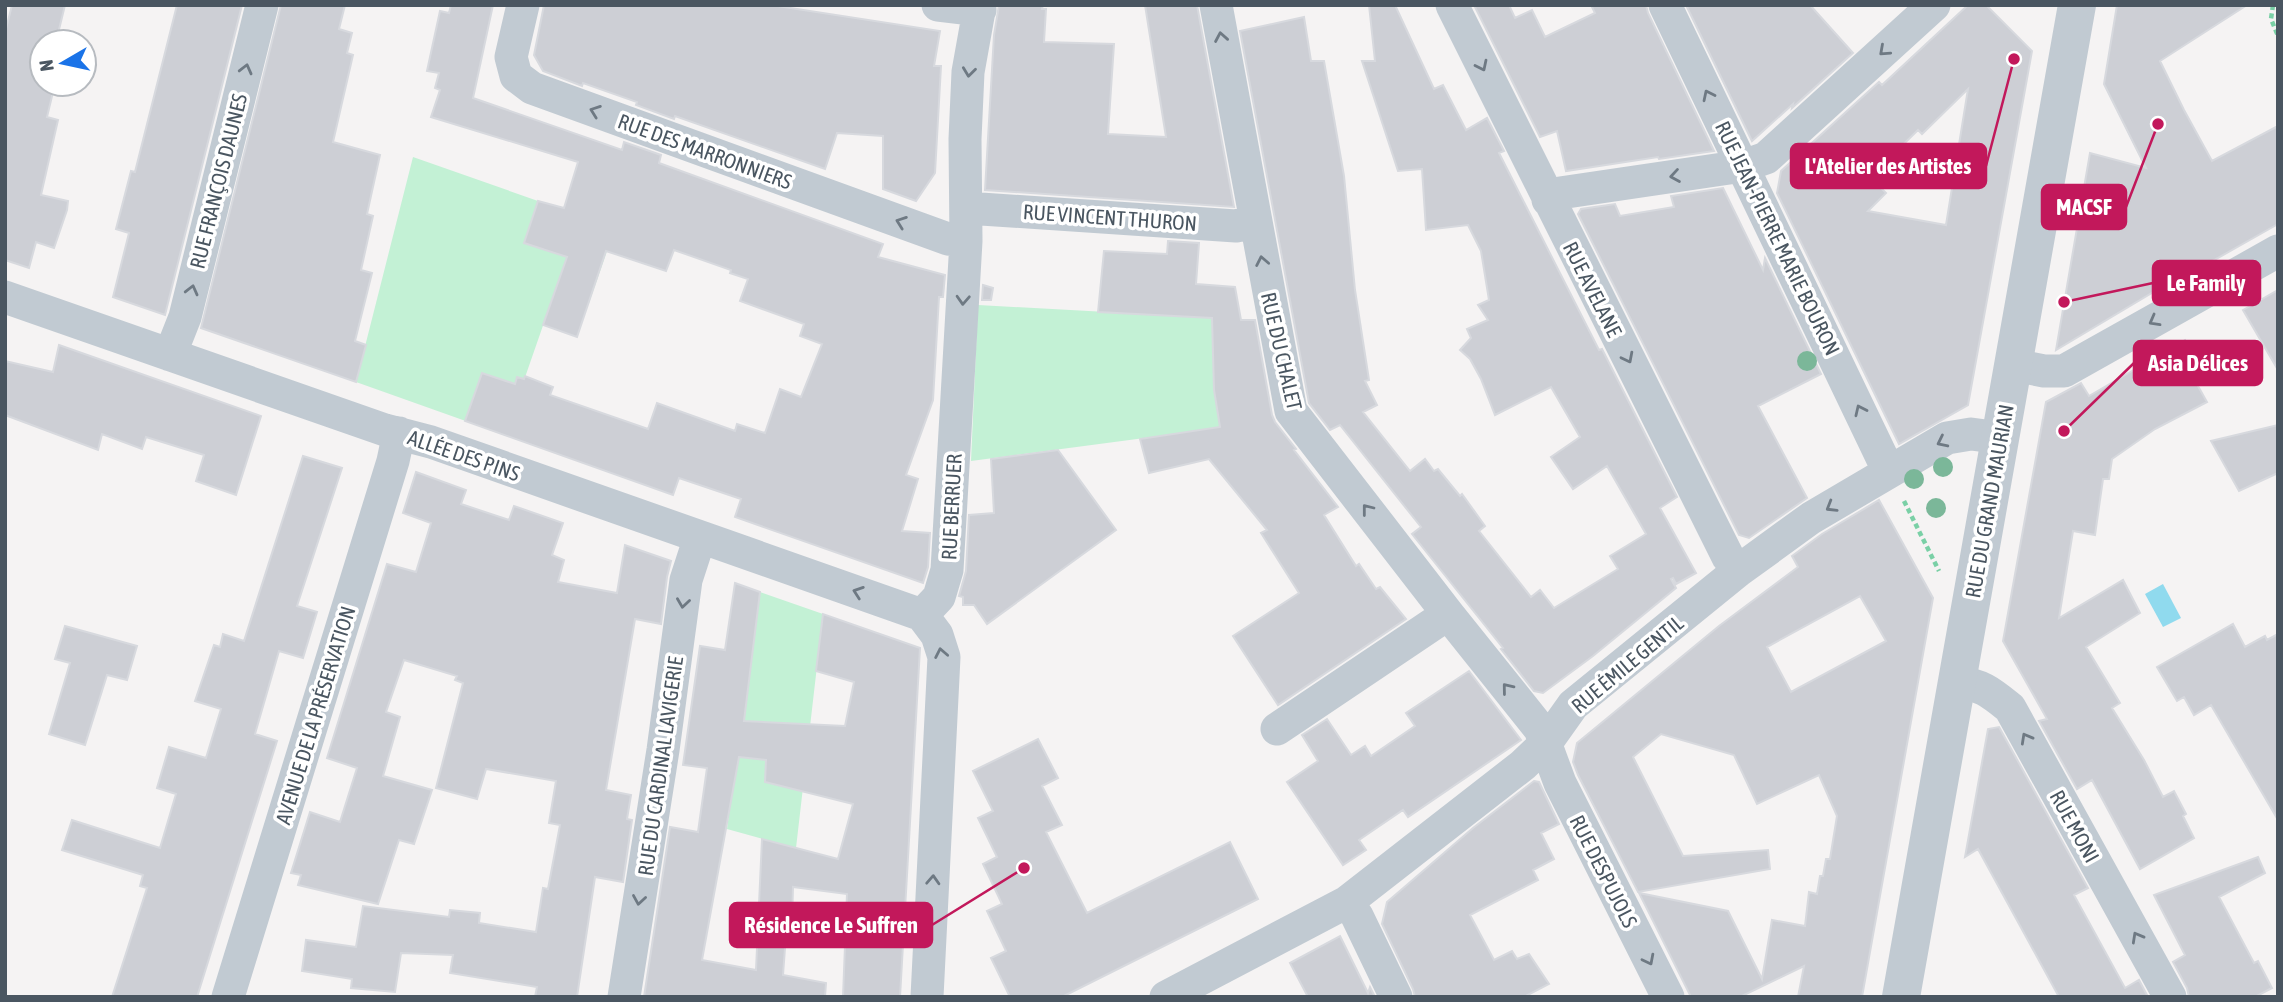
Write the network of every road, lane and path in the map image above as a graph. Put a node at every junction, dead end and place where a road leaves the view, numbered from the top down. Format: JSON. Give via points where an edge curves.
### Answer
{"nodes":[{"id":1,"x":262,"y":5,"type":"edge"},
{"id":2,"x":523,"y":5,"type":"edge"},
{"id":3,"x":938,"y":5,"type":"edge"},
{"id":4,"x":1216,"y":5,"type":"edge"},
{"id":5,"x":1452,"y":5,"type":"edge"},
{"id":6,"x":1665,"y":5,"type":"edge"},
{"id":7,"x":1934,"y":5,"type":"edge"},
{"id":8,"x":2077,"y":5,"type":"edge"},
{"id":9,"x":2273,"y":5,"type":"edge"},
{"id":10,"x":980,"y":8,"type":"edge"},
{"id":11,"x":2278,"y":36,"type":"edge"},
{"id":12,"x":1743,"y":166,"type":"junction"},
{"id":13,"x":1548,"y":200,"type":"junction"},
{"id":14,"x":966,"y":208,"type":"junction"},
{"id":15,"x":1255,"y":222,"type":"junction"},
{"id":16,"x":966,"y":241,"type":"junction"},
{"id":17,"x":2278,"y":251,"type":"edge"},
{"id":18,"x":5,"y":297,"type":"edge"},
{"id":19,"x":170,"y":355,"type":"junction"},
{"id":20,"x":2014,"y":365,"type":"junction"},
{"id":21,"x":399,"y":433,"type":"junction"},
{"id":22,"x":2001,"y":438,"type":"junction"},
{"id":23,"x":1889,"y":472,"type":"junction"},
{"id":24,"x":700,"y":537,"type":"junction"},
{"id":25,"x":1738,"y":571,"type":"junction"},
{"id":26,"x":1946,"y":573,"type":"dead end"},
{"id":27,"x":1448,"y":614,"type":"junction"},
{"id":28,"x":922,"y":615,"type":"junction"},
{"id":29,"x":1957,"y":682,"type":"junction"},
{"id":30,"x":1277,"y":729,"type":"dead end"},
{"id":31,"x":1546,"y":743,"type":"junction"},
{"id":32,"x":1348,"y":902,"type":"junction"},
{"id":33,"x":228,"y":997,"type":"edge"},
{"id":34,"x":624,"y":997,"type":"edge"},
{"id":35,"x":927,"y":997,"type":"edge"},
{"id":36,"x":1166,"y":997,"type":"edge"},
{"id":37,"x":1396,"y":997,"type":"edge"},
{"id":38,"x":1668,"y":997,"type":"edge"},
{"id":39,"x":1901,"y":997,"type":"edge"},
{"id":40,"x":2170,"y":997,"type":"edge"}],
"edges":[{"from":19,"to":1,"type":"street","name":"RUE FRANÇOIS DAUNES","one_way":true,"via":[[185,317]]},
{"from":16,"to":2,"type":"street","name":"RUE DES MARRONNIERS","one_way":true,"via":[[948,239],[532,88],[516,75],[511,57]]},
{"from":3,"to":10,"type":"street"},
{"from":15,"to":4,"type":"street","name":"RUE DU CHALET","one_way":true},
{"from":5,"to":13,"type":"street","name":"RUE AVELANE","one_way":true},
{"from":12,"to":6,"type":"street","name":"RUE JEAN-PIERRE MARIE BOURON","one_way":true},
{"from":7,"to":12,"type":"street","one_way":true,"via":[[1766,158]]},
{"from":8,"to":20,"type":"street","name":"RUE DU GRAND MAURIAN"},
{"from":9,"to":11,"type":"path","via":[[2271,19]]},
{"from":10,"to":14,"type":"street","name":"RUE BERRUER","one_way":true,"via":[[968,72]]},
{"from":12,"to":13,"type":"street","one_way":true,"via":[[1560,193]]},
{"from":23,"to":12,"type":"street","name":"RUE JEAN-PIERRE MARIE BOURON","one_way":true},
{"from":13,"to":25,"type":"street","name":"RUE AVELANE","one_way":true},
{"from":14,"to":15,"type":"street","name":"RUE VINCENT THURON","via":[[1236,226]]},
{"from":14,"to":16,"type":"street","name":"RUE BERRUER"},
{"from":27,"to":15,"type":"street","name":"RUE DU CHALET","one_way":true,"via":[[1291,411]]},
{"from":16,"to":28,"type":"street","name":"RUE BERRUER","one_way":true,"via":[[947,570],[939,597]]},
{"from":17,"to":20,"type":"street","one_way":true,"via":[[2064,371]]},
{"from":18,"to":19,"type":"street","name":"ALLÉE DES PINS"},
{"from":19,"to":21,"type":"street","name":"ALLÉE DES PINS"},
{"from":20,"to":22,"type":"street","name":"RUE DU GRAND MAURIAN"},
{"from":21,"to":24,"type":"street","name":"ALLÉE DES PINS"},
{"from":21,"to":33,"type":"street","name":"AVENUE DE LA PRÉSERVATION"},
{"from":22,"to":23,"type":"street","name":"RUE ÉMILE GENTIL","one_way":true,"via":[[1971,434],[1947,438]]},
{"from":22,"to":29,"type":"street","name":"RUE DU GRAND MAURIAN"},
{"from":23,"to":25,"type":"street","name":"RUE ÉMILE GENTIL","one_way":true},
{"from":23,"to":26,"type":"path","via":[[1939,572]]},
{"from":28,"to":24,"type":"street","name":"ALLÉE DES PINS","one_way":true},
{"from":24,"to":34,"type":"street","name":"RUE DU CARDINAL LAVIGERIE","one_way":true,"via":[[686,580]]},
{"from":25,"to":31,"type":"street","name":"RUE ÉMILE GENTIL","via":[[1573,705]]},
{"from":27,"to":30,"type":"street"},
{"from":31,"to":27,"type":"street","name":"RUE DU CHALET","one_way":true,"via":[[1540,729]]},
{"from":35,"to":28,"type":"street","one_way":true,"via":[[944,657],[937,635]]},
{"from":29,"to":39,"type":"street","name":"RUE DU GRAND MAURIAN"},
{"from":40,"to":29,"type":"street","name":"RUE MONI","one_way":true,"via":[[2010,708],[1987,689]]},
{"from":31,"to":32,"type":"street","name":"RUE ÉMILE GENTIL"},
{"from":31,"to":38,"type":"street","name":"RUE DESPUJOLS","one_way":true,"via":[[1560,783]]},
{"from":32,"to":36,"type":"street","name":"RUE ÉMILE GENTIL"},
{"from":32,"to":37,"type":"street"}]}
